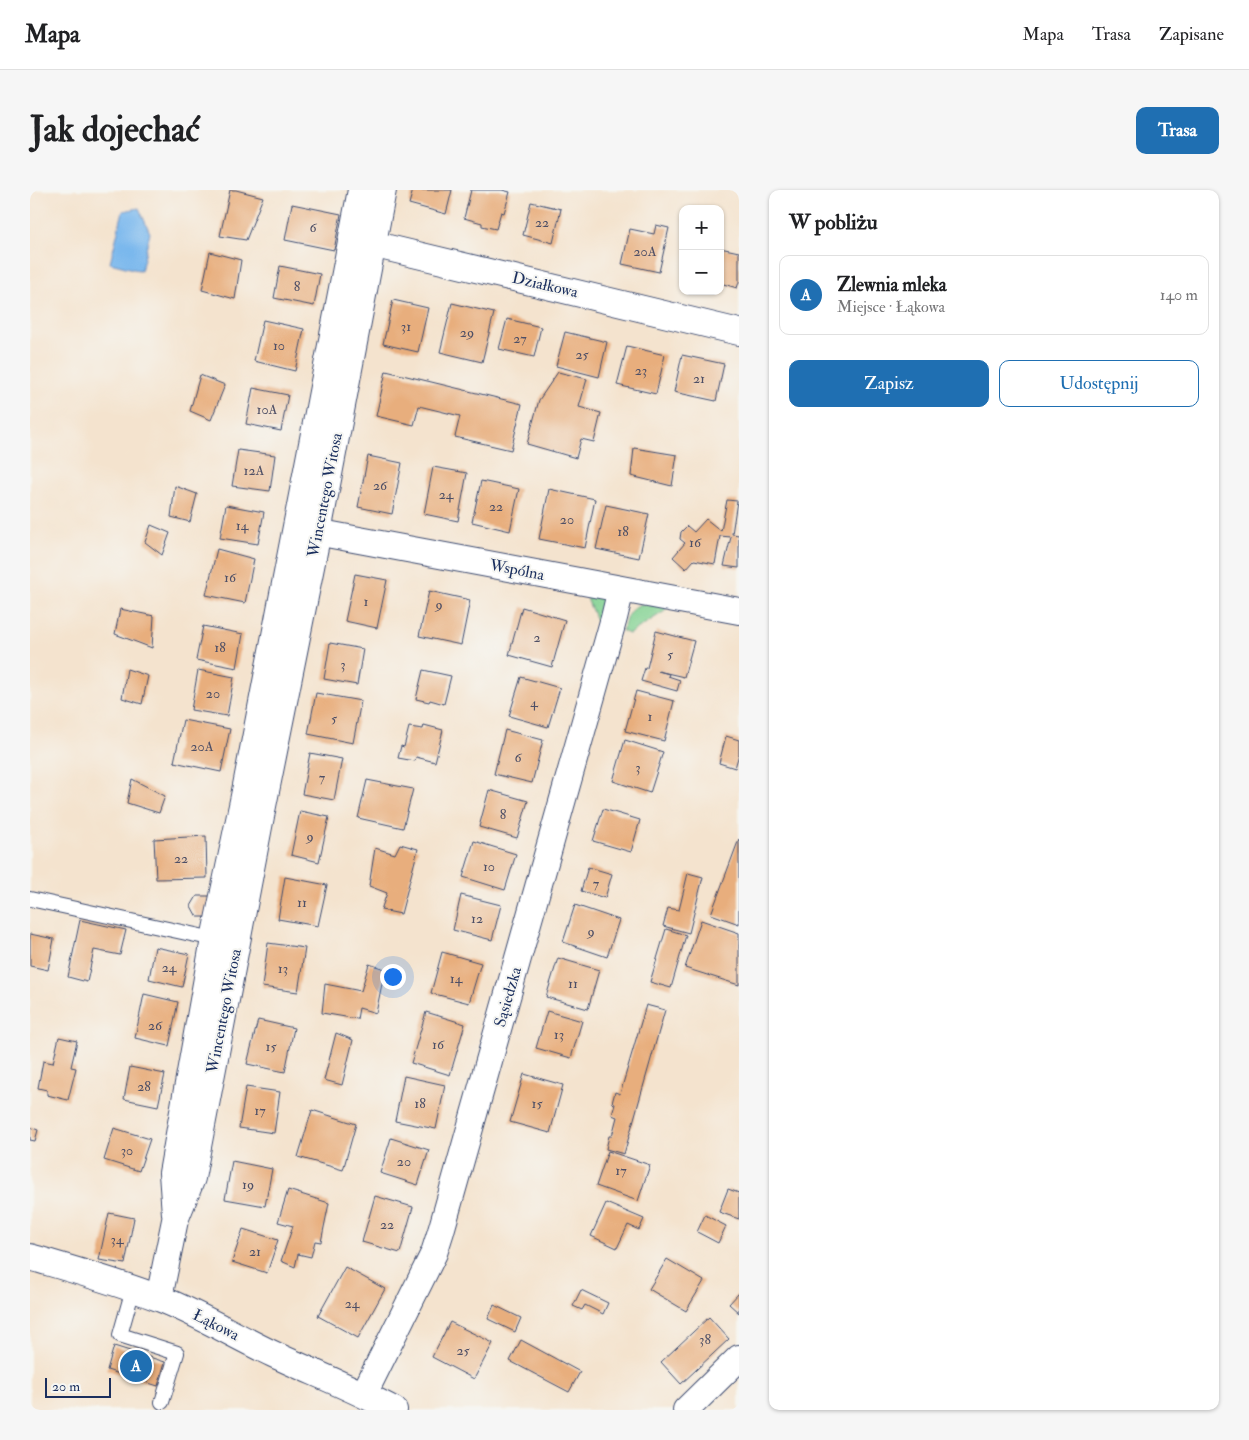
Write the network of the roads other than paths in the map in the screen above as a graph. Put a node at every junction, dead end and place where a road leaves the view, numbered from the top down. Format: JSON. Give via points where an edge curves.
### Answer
{"nodes":[{"id":1,"x":361,"y":190,"type":"edge"},
{"id":2,"x":383,"y":190,"type":"edge"},
{"id":3,"x":362,"y":242,"type":"junction"},
{"id":4,"x":739,"y":332,"type":"edge"},
{"id":5,"x":306,"y":530,"type":"junction"},
{"id":6,"x":621,"y":589,"type":"junction"},
{"id":7,"x":739,"y":611,"type":"edge"},
{"id":8,"x":254,"y":798,"type":"junction"},
{"id":9,"x":30,"y":899,"type":"edge"},
{"id":10,"x":214,"y":939,"type":"junction"},
{"id":11,"x":175,"y":1220,"type":"junction"},
{"id":12,"x":30,"y":1258,"type":"edge"},
{"id":13,"x":133,"y":1289,"type":"junction"},
{"id":14,"x":159,"y":1298,"type":"junction"},
{"id":15,"x":739,"y":1358,"type":"edge"},
{"id":16,"x":364,"y":1394,"type":"junction"},
{"id":17,"x":162,"y":1402,"type":"dead end"},
{"id":18,"x":394,"y":1410,"type":"edge"},
{"id":19,"x":686,"y":1410,"type":"edge"}],
"edges":[{"from":1,"to":3,"type":"street","name":"Wincentego Witosa"},
{"from":2,"to":3,"type":"street","name":"Wincentego Witosa"},
{"from":3,"to":4,"type":"street","name":"Działkowa"},
{"from":3,"to":5,"type":"street","name":"Wincentego Witosa"},
{"from":5,"to":6,"type":"street","name":"Wspólna"},
{"from":5,"to":8,"type":"street","name":"Wincentego Witosa"},
{"from":6,"to":7,"type":"street","name":"Wspólna"},
{"from":6,"to":16,"type":"street","name":"Sąsiedzka","via":[[442,1231],[431,1260]]},
{"from":8,"to":10,"type":"street","name":"Wincentego Witosa"},
{"from":8,"to":11,"type":"street","name":"Wincentego Witosa","via":[[192,1178]]},
{"from":9,"to":10,"type":"lane","name":"Wincentego Witosa"},
{"from":10,"to":11,"type":"street","name":"Wincentego Witosa","via":[[172,1173]]},
{"from":11,"to":14,"type":"street","name":"Wincentego Witosa"},
{"from":12,"to":13,"type":"street","name":"Łąkowa"},
{"from":13,"to":14,"type":"street","name":"Łąkowa"},
{"from":13,"to":17,"type":"lane","via":[[120,1335],[177,1353]]},
{"from":14,"to":16,"type":"street","name":"Łąkowa"},
{"from":15,"to":19,"type":"street"},
{"from":16,"to":18,"type":"street","name":"Łąkowa"}]}
